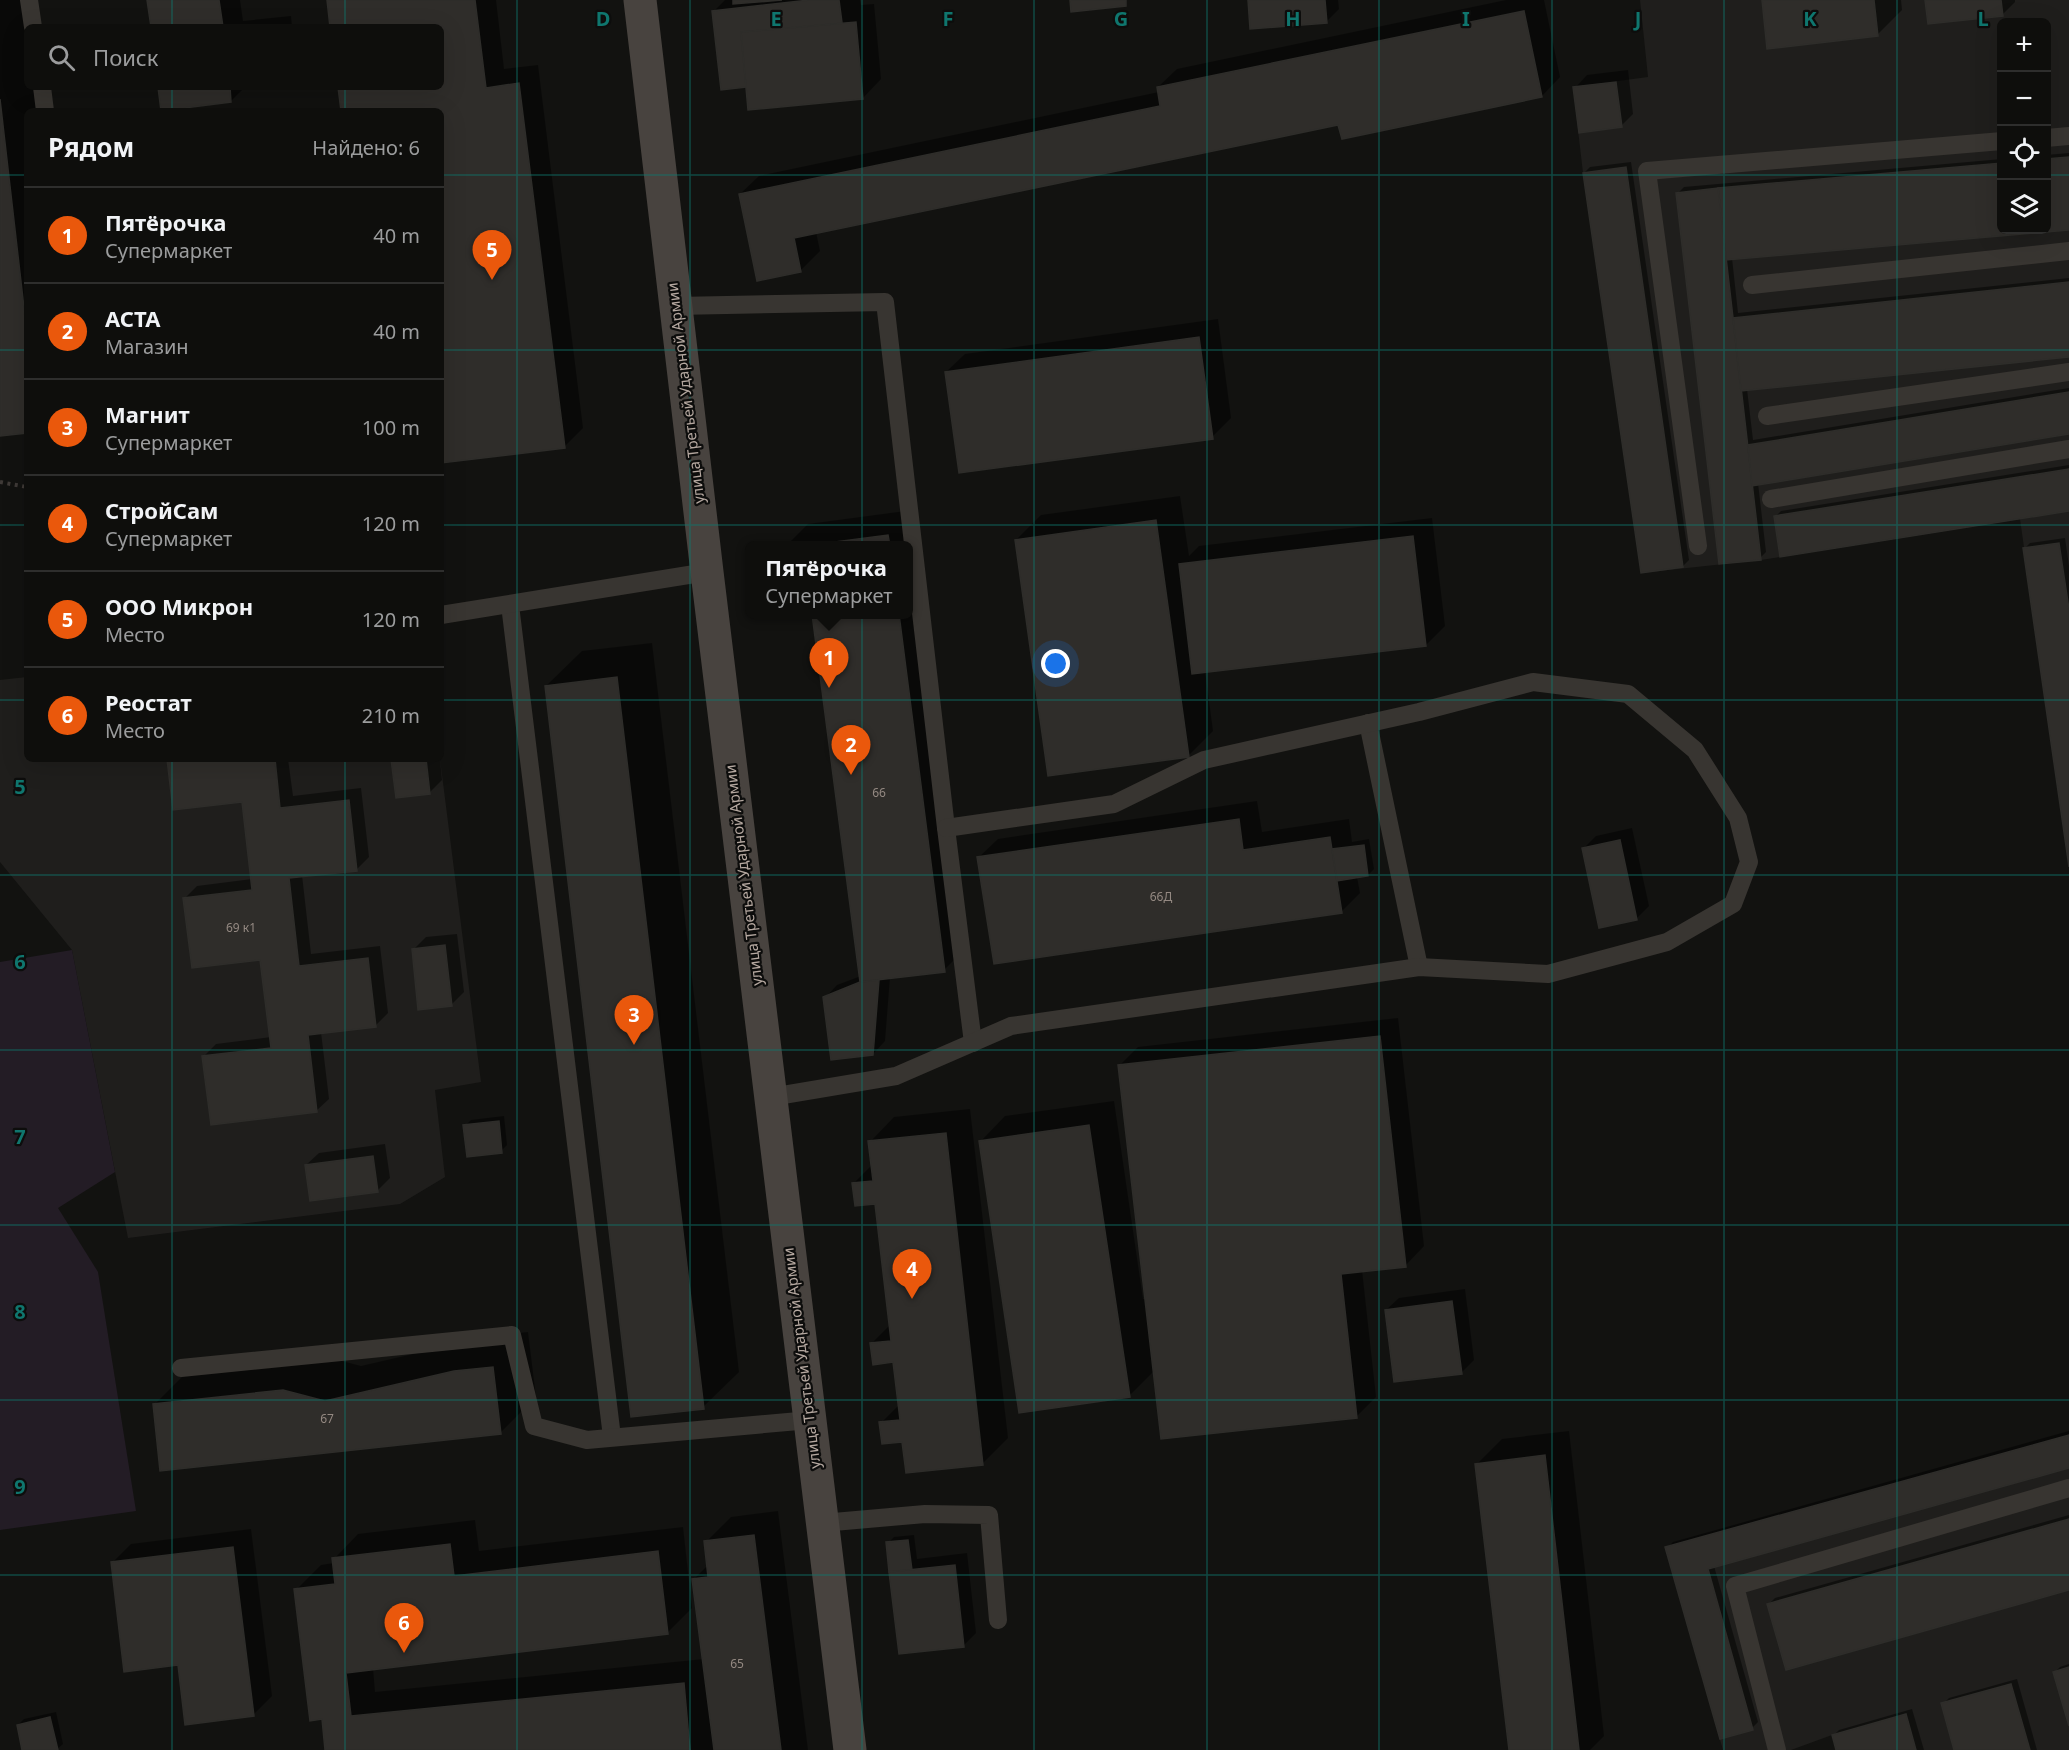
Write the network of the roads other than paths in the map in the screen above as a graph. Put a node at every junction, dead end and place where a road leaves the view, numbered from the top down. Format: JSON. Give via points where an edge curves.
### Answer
{"nodes":[{"id":1,"x":29,"y":0,"type":"edge"},
{"id":2,"x":640,"y":0,"type":"edge"},
{"id":3,"x":33,"y":24,"type":"edge"},
{"id":4,"x":42,"y":90,"type":"edge"},
{"id":5,"x":45,"y":108,"type":"edge"},
{"id":6,"x":2069,"y":136,"type":"edge"},
{"id":7,"x":2051,"y":138,"type":"edge"},
{"id":8,"x":1997,"y":141,"type":"edge"},
{"id":9,"x":2069,"y":251,"type":"edge"},
{"id":10,"x":1752,"y":285,"type":"dead end"},
{"id":11,"x":676,"y":306,"type":"junction"},
{"id":12,"x":2069,"y":372,"type":"edge"},
{"id":13,"x":1767,"y":416,"type":"dead end"},
{"id":14,"x":2069,"y":449,"type":"edge"},
{"id":15,"x":1771,"y":499,"type":"dead end"},
{"id":16,"x":913,"y":541,"type":"edge"},
{"id":17,"x":913,"y":543,"type":"edge"},
{"id":18,"x":1698,"y":546,"type":"dead end"},
{"id":19,"x":707,"y":572,"type":"junction"},
{"id":20,"x":510,"y":605,"type":"junction"},
{"id":21,"x":444,"y":615,"type":"edge"},
{"id":22,"x":1368,"y":723,"type":"junction"},
{"id":23,"x":946,"y":828,"type":"junction"},
{"id":24,"x":1419,"y":967,"type":"junction"},
{"id":25,"x":973,"y":1043,"type":"junction"},
{"id":26,"x":771,"y":1097,"type":"junction"},
{"id":27,"x":181,"y":1368,"type":"dead end"},
{"id":28,"x":810,"y":1420,"type":"junction"},
{"id":29,"x":612,"y":1437,"type":"junction"},
{"id":30,"x":2069,"y":1488,"type":"edge"},
{"id":31,"x":822,"y":1523,"type":"junction"},
{"id":32,"x":998,"y":1620,"type":"dead end"},
{"id":33,"x":850,"y":1750,"type":"edge"},
{"id":34,"x":1777,"y":1750,"type":"edge"}],
"edges":[{"from":1,"to":3,"type":"lane"},
{"from":2,"to":11,"type":"main road","name":"улица Третьей Ударной Армии"},
{"from":4,"to":5,"type":"lane"},
{"from":6,"to":7,"type":"lane"},
{"from":8,"to":18,"type":"lane","via":[[1647,171]]},
{"from":9,"to":10,"type":"lane"},
{"from":11,"to":16,"type":"lane","via":[[885,302]]},
{"from":11,"to":19,"type":"main road","name":"улица Третьей Ударной Армии"},
{"from":12,"to":13,"type":"lane"},
{"from":14,"to":15,"type":"lane"},
{"from":17,"to":23,"type":"lane"},
{"from":19,"to":20,"type":"lane"},
{"from":19,"to":26,"type":"main road","name":"улица Третьей Ударной Армии"},
{"from":20,"to":21,"type":"lane"},
{"from":20,"to":29,"type":"lane"},
{"from":22,"to":23,"type":"lane","via":[[1204,760],[1114,804]]},
{"from":22,"to":24,"type":"lane"},
{"from":22,"to":24,"type":"lane","via":[[1533,682],[1628,694],[1695,750],[1738,818],[1749,862],[1733,904],[1667,942],[1548,974]]},
{"from":23,"to":25,"type":"lane"},
{"from":24,"to":25,"type":"lane","via":[[1011,1026]]},
{"from":25,"to":26,"type":"lane","via":[[896,1076]]},
{"from":26,"to":28,"type":"main road","name":"улица Третьей Ударной Армии"},
{"from":27,"to":29,"type":"lane","via":[[512,1335],[534,1426],[587,1440]]},
{"from":28,"to":29,"type":"lane"},
{"from":28,"to":31,"type":"main road","name":"улица Третьей Ударной Армии"},
{"from":30,"to":34,"type":"lane","via":[[1735,1586]]},
{"from":31,"to":32,"type":"lane","via":[[925,1514],[989,1515]]},
{"from":31,"to":33,"type":"main road","name":"улица Третьей Ударной Армии"}]}
